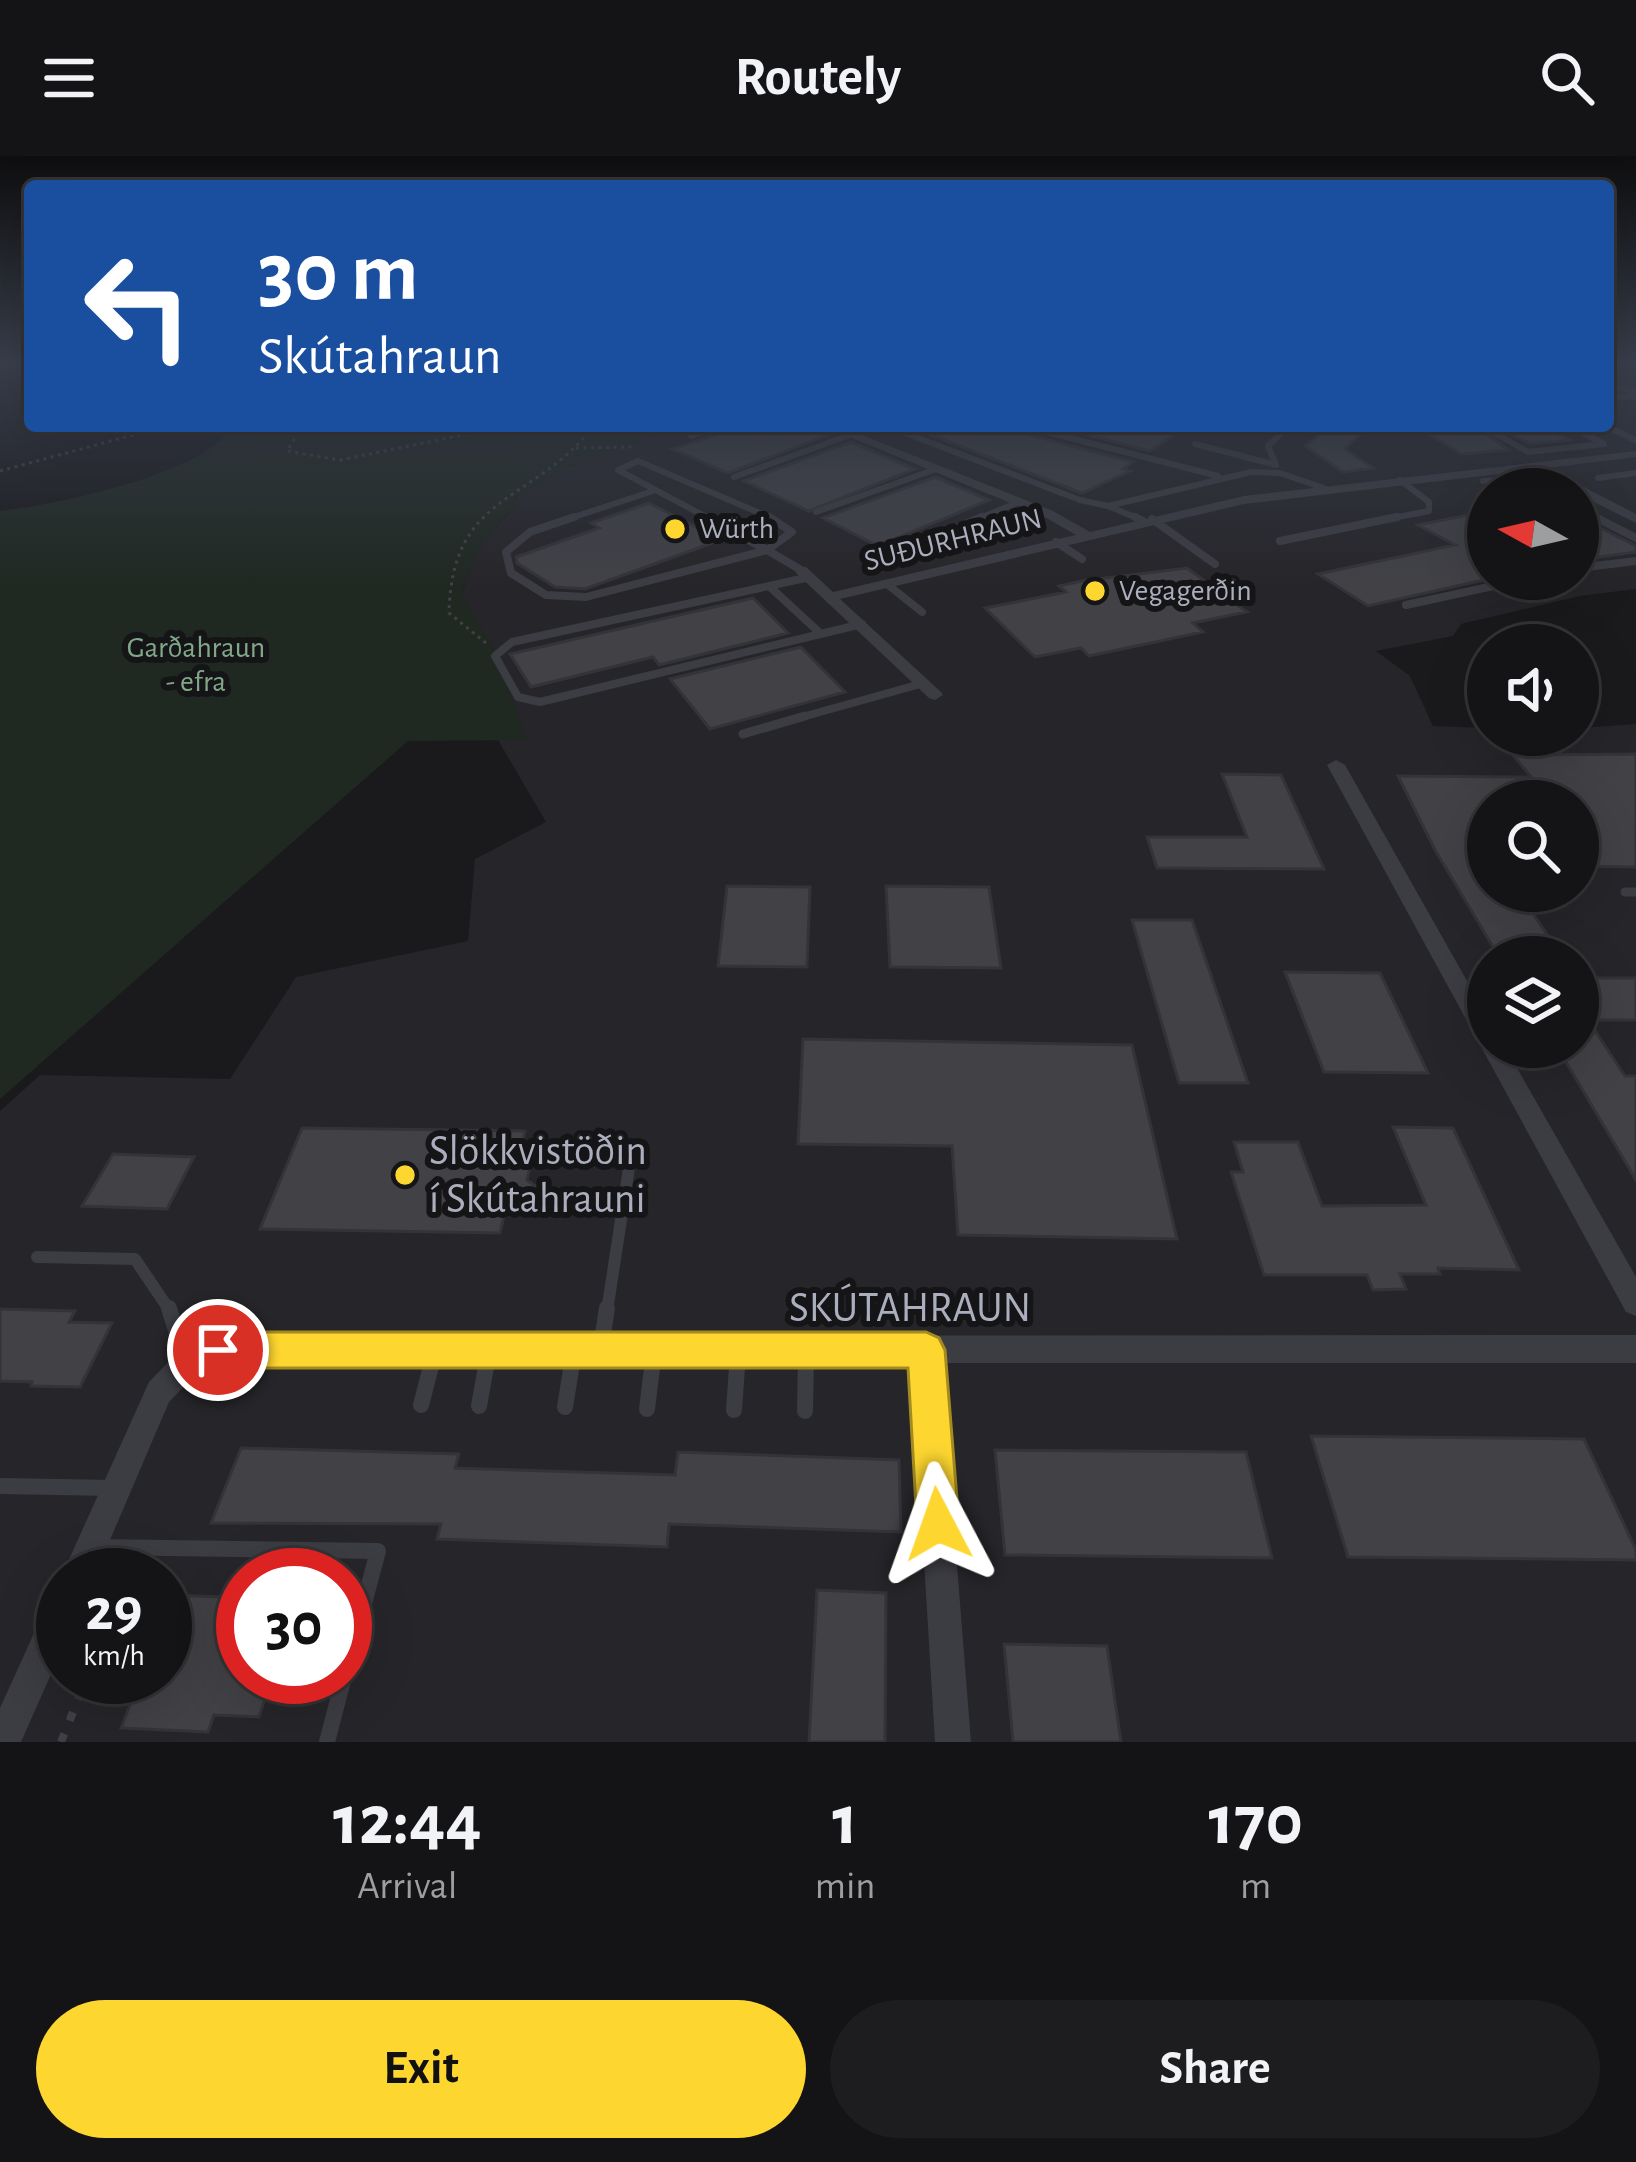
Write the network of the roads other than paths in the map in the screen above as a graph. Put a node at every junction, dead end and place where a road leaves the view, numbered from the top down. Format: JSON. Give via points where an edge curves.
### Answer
{"nodes":[{"id":1,"x":839,"y":439,"type":"edge"},
{"id":2,"x":860,"y":439,"type":"edge"},
{"id":3,"x":921,"y":439,"type":"edge"},
{"id":4,"x":1075,"y":439,"type":"edge"},
{"id":5,"x":1275,"y":439,"type":"edge"},
{"id":6,"x":1505,"y":439,"type":"edge"},
{"id":7,"x":1595,"y":439,"type":"edge"},
{"id":8,"x":1195,"y":444,"type":"dead end"},
{"id":9,"x":1636,"y":454,"type":"edge"},
{"id":10,"x":1533,"y":465,"type":"junction"},
{"id":11,"x":935,"y":469,"type":"junction"},
{"id":12,"x":1278,"y":469,"type":"junction"},
{"id":13,"x":1636,"y":473,"type":"edge"},
{"id":14,"x":1220,"y":476,"type":"junction"},
{"id":15,"x":734,"y":477,"type":"dead end"},
{"id":16,"x":1599,"y":478,"type":"edge"},
{"id":17,"x":1400,"y":480,"type":"junction"},
{"id":18,"x":1324,"y":488,"type":"junction"},
{"id":19,"x":653,"y":491,"type":"junction"},
{"id":20,"x":1019,"y":502,"type":"junction"},
{"id":21,"x":1108,"y":506,"type":"junction"},
{"id":22,"x":816,"y":512,"type":"dead end"},
{"id":23,"x":1636,"y":519,"type":"edge"},
{"id":24,"x":1147,"y":520,"type":"junction"},
{"id":25,"x":1599,"y":520,"type":"edge"},
{"id":26,"x":1085,"y":535,"type":"junction"},
{"id":27,"x":1636,"y":538,"type":"edge"},
{"id":28,"x":1280,"y":541,"type":"dead end"},
{"id":29,"x":1056,"y":542,"type":"junction"},
{"id":30,"x":908,"y":549,"type":"dead end"},
{"id":31,"x":767,"y":550,"type":"junction"},
{"id":32,"x":1082,"y":559,"type":"dead end"},
{"id":33,"x":1636,"y":561,"type":"edge"},
{"id":34,"x":1215,"y":564,"type":"dead end"},
{"id":35,"x":1599,"y":565,"type":"edge"},
{"id":36,"x":806,"y":574,"type":"junction"},
{"id":37,"x":887,"y":584,"type":"junction"},
{"id":38,"x":769,"y":586,"type":"junction"},
{"id":39,"x":1467,"y":591,"type":"edge"},
{"id":40,"x":834,"y":596,"type":"junction"},
{"id":41,"x":1406,"y":604,"type":"dead end"},
{"id":42,"x":922,"y":612,"type":"dead end"},
{"id":43,"x":862,"y":624,"type":"junction"},
{"id":44,"x":821,"y":634,"type":"junction"},
{"id":45,"x":929,"y":689,"type":"joint"},
{"id":46,"x":743,"y":734,"type":"dead end"},
{"id":47,"x":1336,"y":765,"type":"dead end"},
{"id":48,"x":1467,"y":1000,"type":"edge"},
{"id":49,"x":1505,"y":1068,"type":"edge"},
{"id":50,"x":631,"y":1156,"type":"dead end"},
{"id":51,"x":37,"y":1257,"type":"dead end"},
{"id":52,"x":1636,"y":1303,"type":"edge"},
{"id":53,"x":1636,"y":1349,"type":"edge"},
{"id":54,"x":435,"y":1350,"type":"junction"},
{"id":55,"x":489,"y":1350,"type":"junction"},
{"id":56,"x":587,"y":1350,"type":"junction"},
{"id":57,"x":654,"y":1350,"type":"junction"},
{"id":58,"x":738,"y":1350,"type":"junction"},
{"id":59,"x":806,"y":1350,"type":"junction"},
{"id":60,"x":926,"y":1350,"type":"junction"},
{"id":61,"x":186,"y":1364,"type":"junction"},
{"id":62,"x":421,"y":1406,"type":"dead end"},
{"id":63,"x":479,"y":1406,"type":"dead end"},
{"id":64,"x":565,"y":1408,"type":"dead end"},
{"id":65,"x":647,"y":1409,"type":"dead end"},
{"id":66,"x":734,"y":1410,"type":"dead end"},
{"id":67,"x":805,"y":1411,"type":"dead end"},
{"id":68,"x":0,"y":1486,"type":"edge"},
{"id":69,"x":117,"y":1488,"type":"junction"},
{"id":70,"x":90,"y":1548,"type":"edge"},
{"id":71,"x":36,"y":1668,"type":"edge"},
{"id":72,"x":337,"y":1704,"type":"edge"},
{"id":73,"x":3,"y":1742,"type":"edge"},
{"id":74,"x":327,"y":1742,"type":"edge"},
{"id":75,"x":953,"y":1742,"type":"edge"}],
"edges":[{"from":1,"to":15,"type":"lane"},
{"from":2,"to":11,"type":"street","name":"SUÐURHRAUN"},
{"from":3,"to":21,"type":"lane"},
{"from":4,"to":14,"type":"lane"},
{"from":5,"to":12,"type":"lane","via":[[1268,446]]},
{"from":6,"to":7,"type":"lane","via":[[1528,452],[1604,444]]},
{"from":8,"to":12,"type":"lane"},
{"from":9,"to":10,"type":"street","name":"SUÐURHRAUN"},
{"from":10,"to":17,"type":"street","name":"SUÐURHRAUN"},
{"from":10,"to":23,"type":"street"},
{"from":11,"to":20,"type":"street","name":"SUÐURHRAUN"},
{"from":11,"to":22,"type":"lane"},
{"from":12,"to":14,"type":"lane"},
{"from":12,"to":18,"type":"lane"},
{"from":13,"to":16,"type":"lane"},
{"from":14,"to":21,"type":"lane"},
{"from":17,"to":18,"type":"street","name":"SUÐURHRAUN"},
{"from":17,"to":28,"type":"lane","via":[[1430,511]]},
{"from":18,"to":24,"type":"street","name":"SUÐURHRAUN"},
{"from":19,"to":31,"type":"lane"},
{"from":19,"to":31,"type":"lane","via":[[618,470],[638,461],[787,525],[792,532]]},
{"from":19,"to":31,"type":"lane","via":[[530,532],[506,552],[511,573],[546,596],[586,597]]},
{"from":20,"to":26,"type":"street","name":"SUÐURHRAUN"},
{"from":20,"to":30,"type":"lane"},
{"from":21,"to":24,"type":"lane"},
{"from":24,"to":26,"type":"street","name":"SUÐURHRAUN"},
{"from":24,"to":34,"type":"lane"},
{"from":25,"to":27,"type":"lane"},
{"from":26,"to":29,"type":"street","name":"SUÐURHRAUN"},
{"from":29,"to":32,"type":"lane"},
{"from":29,"to":37,"type":"street","name":"SUÐURHRAUN"},
{"from":31,"to":36,"type":"lane"},
{"from":33,"to":35,"type":"lane"},
{"from":36,"to":38,"type":"lane"},
{"from":36,"to":40,"type":"street"},
{"from":37,"to":40,"type":"street","name":"SUÐURHRAUN"},
{"from":37,"to":42,"type":"lane"},
{"from":38,"to":44,"type":"lane"},
{"from":38,"to":44,"type":"lane","via":[[512,642],[495,656],[518,697],[532,702]]},
{"from":39,"to":41,"type":"lane"},
{"from":40,"to":43,"type":"street"},
{"from":43,"to":44,"type":"lane"},
{"from":43,"to":45,"type":"street"},
{"from":45,"to":46,"type":"lane"},
{"from":47,"to":48,"type":"street"},
{"from":49,"to":52,"type":"street"},
{"from":50,"to":56,"type":"lane"},
{"from":51,"to":61,"type":"lane","via":[[135,1259],[168,1305]]},
{"from":53,"to":60,"type":"street","name":"SKÚTAHRAUN"},
{"from":54,"to":55,"type":"street","name":"SKÚTAHRAUN"},
{"from":54,"to":61,"type":"street","name":"SKÚTAHRAUN","via":[[218,1350]]},
{"from":54,"to":62,"type":"lane"},
{"from":55,"to":56,"type":"street","name":"SKÚTAHRAUN"},
{"from":55,"to":63,"type":"lane"},
{"from":56,"to":57,"type":"street","name":"SKÚTAHRAUN"},
{"from":56,"to":64,"type":"lane"},
{"from":57,"to":58,"type":"street","name":"SKÚTAHRAUN"},
{"from":57,"to":65,"type":"lane"},
{"from":58,"to":59,"type":"street","name":"SKÚTAHRAUN"},
{"from":58,"to":66,"type":"lane"},
{"from":59,"to":60,"type":"street","name":"SKÚTAHRAUN"},
{"from":59,"to":67,"type":"lane"},
{"from":60,"to":75,"type":"street"},
{"from":61,"to":69,"type":"street","via":[[159,1392]]},
{"from":68,"to":69,"type":"lane"},
{"from":69,"to":70,"type":"street"},
{"from":71,"to":73,"type":"street"},
{"from":72,"to":74,"type":"lane"}]}
